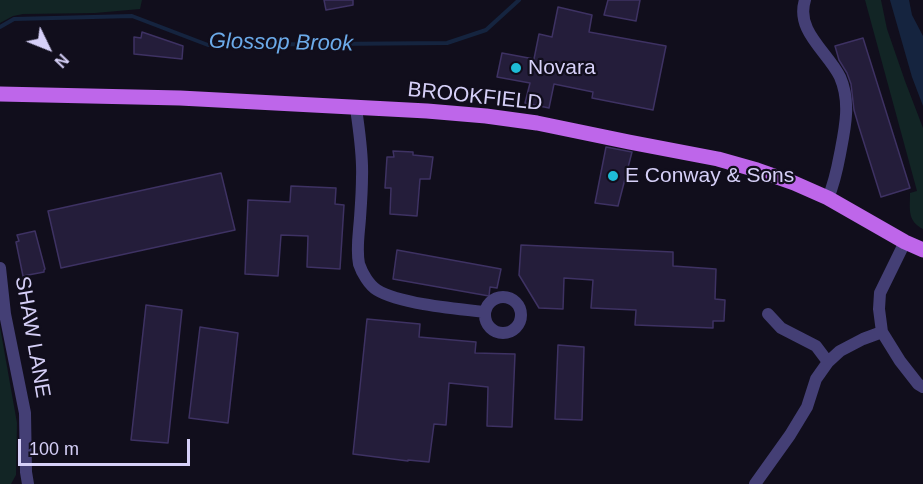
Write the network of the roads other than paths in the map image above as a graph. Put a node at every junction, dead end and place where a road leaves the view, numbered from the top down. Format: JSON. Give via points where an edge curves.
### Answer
{"nodes":[{"id":1,"x":805,"y":0,"type":"edge"},
{"id":2,"x":0,"y":94,"type":"edge"},
{"id":3,"x":356,"y":108,"type":"junction"},
{"id":4,"x":828,"y":198,"type":"junction"},
{"id":5,"x":905,"y":243,"type":"junction"},
{"id":6,"x":923,"y":250,"type":"edge"},
{"id":7,"x":0,"y":268,"type":"edge"},
{"id":8,"x":485,"y":312,"type":"dead end"},
{"id":9,"x":768,"y":314,"type":"dead end"},
{"id":10,"x":882,"y":332,"type":"junction"},
{"id":11,"x":828,"y":362,"type":"junction"},
{"id":12,"x":923,"y":387,"type":"edge"},
{"id":13,"x":28,"y":484,"type":"edge"},
{"id":14,"x":755,"y":484,"type":"edge"}],
"edges":[{"from":1,"to":4,"type":"street","via":[[805,25],[839,76],[845,93],[845,127]]},
{"from":2,"to":3,"type":"main road","name":"BROOKFIELD","via":[[180,98]]},
{"from":3,"to":4,"type":"main road","name":"BROOKFIELD","via":[[486,116],[549,125],[718,159]]},
{"from":3,"to":8,"type":"street","via":[[362,150],[358,244],[364,275],[370,284],[391,296]]},
{"from":4,"to":5,"type":"main road","name":"BROOKFIELD"},
{"from":5,"to":6,"type":"main road","name":"BROOKFIELD"},
{"from":5,"to":10,"type":"street","via":[[880,293]]},
{"from":7,"to":13,"type":"street","name":"SHAW LANE","via":[[25,413]]},
{"from":9,"to":11,"type":"street","via":[[781,328],[816,346]]},
{"from":10,"to":11,"type":"street","via":[[840,351]]},
{"from":10,"to":12,"type":"street"},
{"from":11,"to":14,"type":"street","via":[[790,435]]}]}
